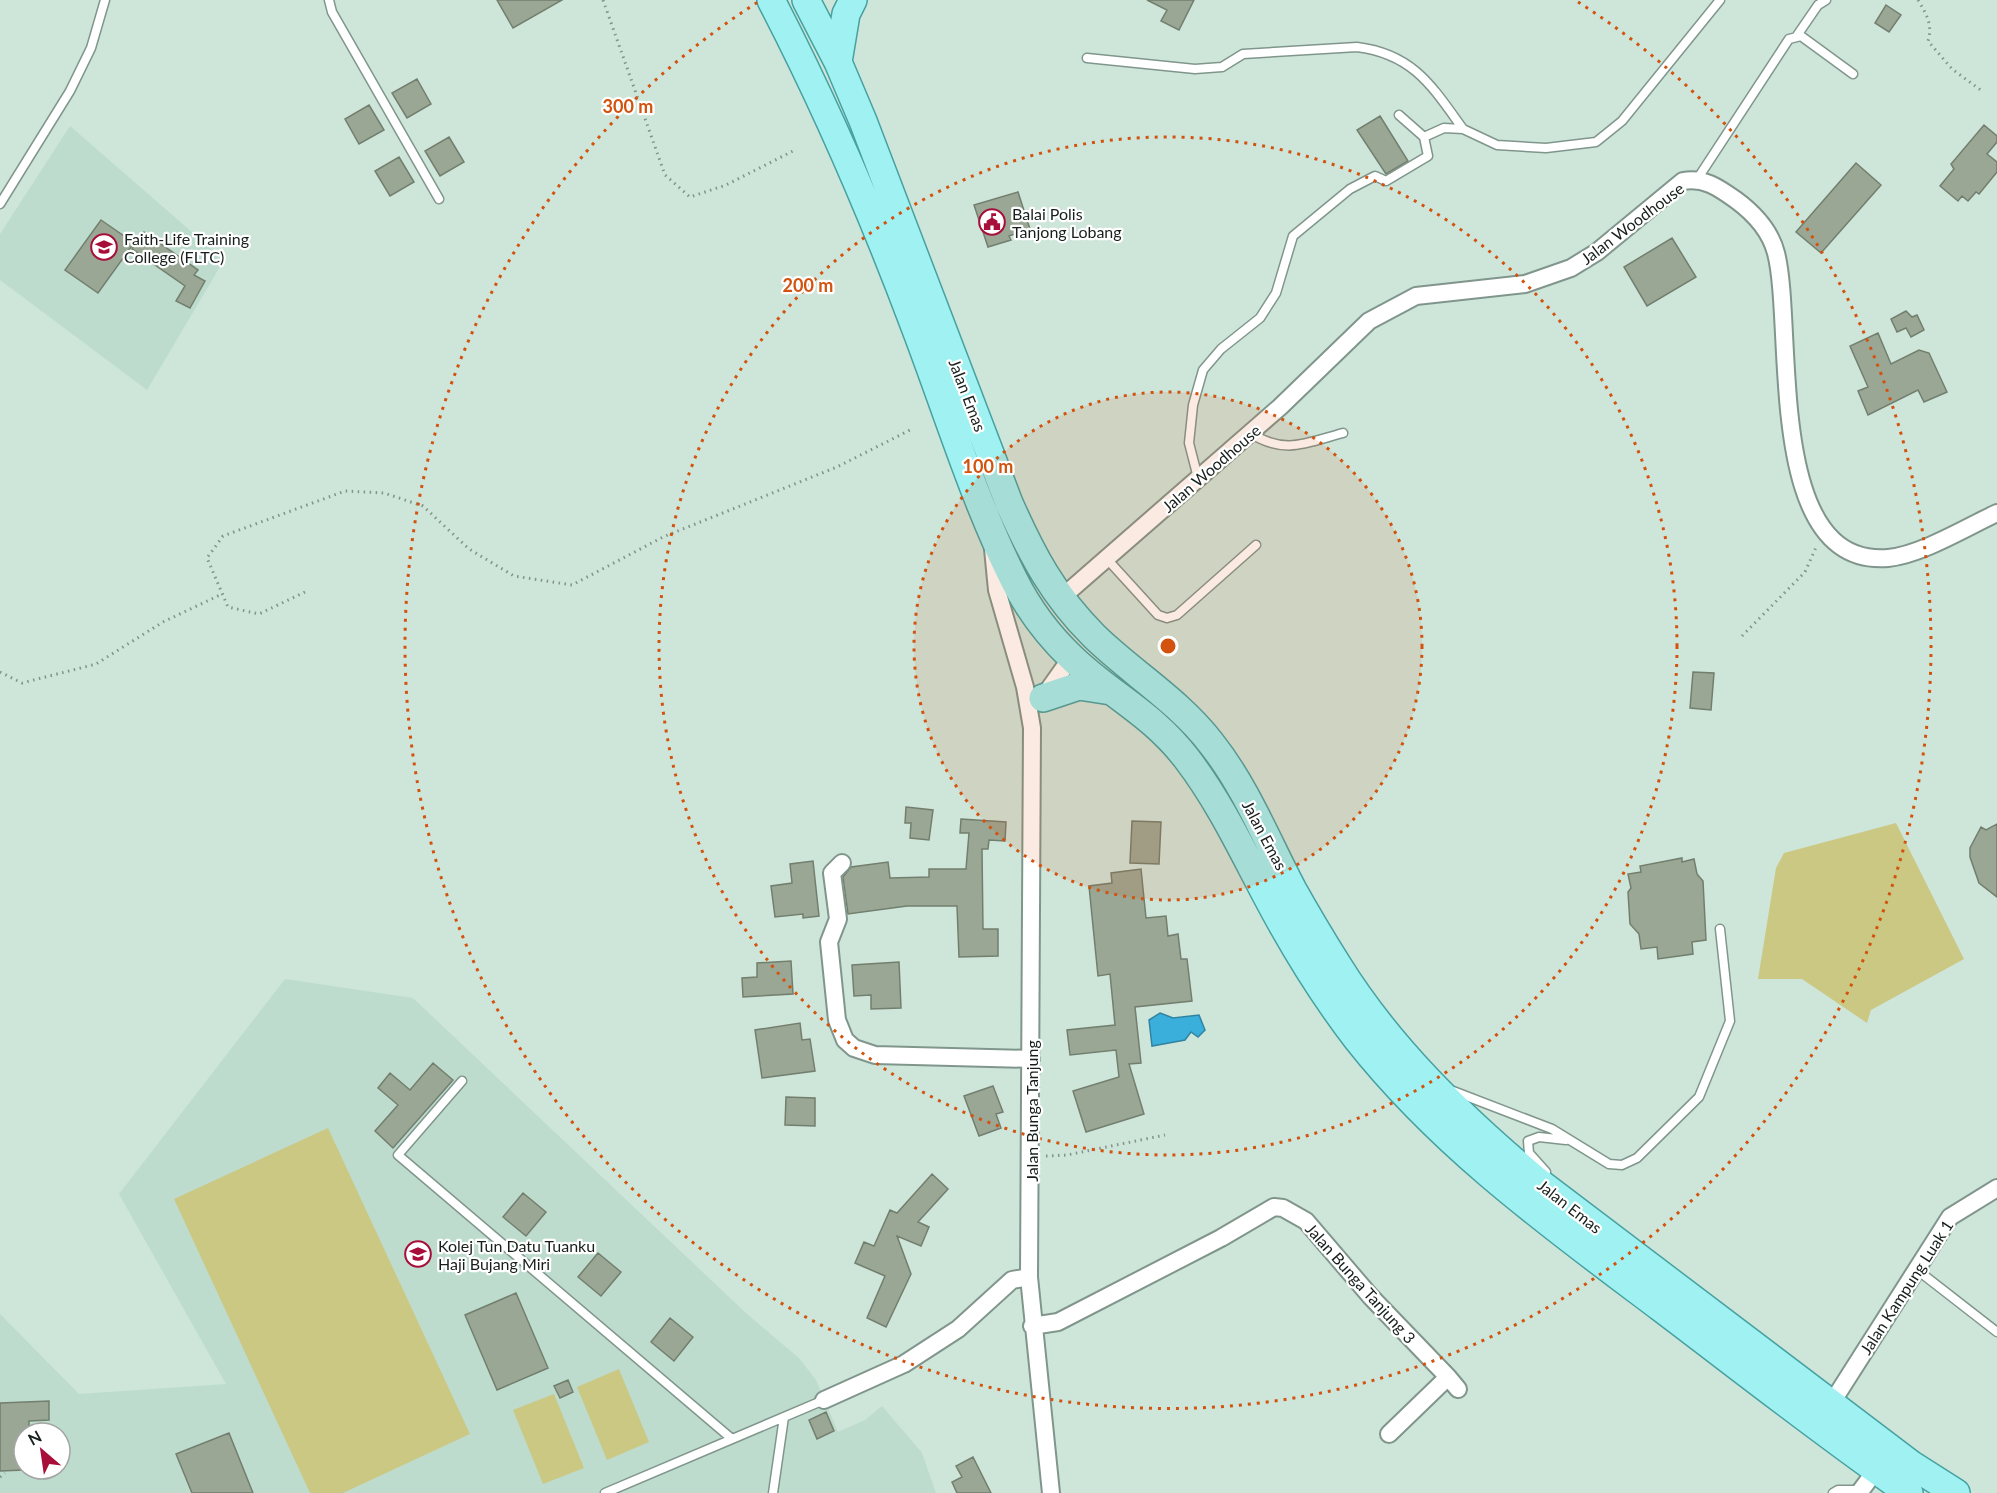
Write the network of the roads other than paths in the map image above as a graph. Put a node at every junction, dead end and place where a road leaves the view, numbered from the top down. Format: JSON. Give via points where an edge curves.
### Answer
{"nodes":[{"id":1,"x":105,"y":0,"type":"edge"},
{"id":2,"x":329,"y":0,"type":"edge"},
{"id":3,"x":771,"y":0,"type":"edge"},
{"id":4,"x":806,"y":0,"type":"edge"},
{"id":5,"x":853,"y":0,"type":"edge"},
{"id":6,"x":1720,"y":0,"type":"edge"},
{"id":7,"x":1826,"y":0,"type":"edge"},
{"id":8,"x":1796,"y":37,"type":"junction"},
{"id":9,"x":1087,"y":58,"type":"dead end"},
{"id":10,"x":838,"y":62,"type":"junction"},
{"id":11,"x":1853,"y":74,"type":"dead end"},
{"id":12,"x":1399,"y":115,"type":"dead end"},
{"id":13,"x":1463,"y":129,"type":"junction"},
{"id":14,"x":1424,"y":137,"type":"junction"},
{"id":15,"x":1698,"y":178,"type":"junction"},
{"id":16,"x":439,"y":199,"type":"dead end"},
{"id":17,"x":0,"y":204,"type":"edge"},
{"id":18,"x":1250,"y":433,"type":"junction"},
{"id":19,"x":1343,"y":433,"type":"dead end"},
{"id":20,"x":1198,"y":478,"type":"junction"},
{"id":21,"x":1997,"y":513,"type":"edge"},
{"id":22,"x":991,"y":528,"type":"junction"},
{"id":23,"x":1256,"y":545,"type":"dead end"},
{"id":24,"x":1107,"y":559,"type":"junction"},
{"id":25,"x":1060,"y":599,"type":"junction"},
{"id":26,"x":1071,"y":658,"type":"junction"},
{"id":27,"x":1112,"y":691,"type":"junction"},
{"id":28,"x":1043,"y":698,"type":"junction"},
{"id":29,"x":1032,"y":728,"type":"junction"},
{"id":30,"x":842,"y":863,"type":"dead end"},
{"id":31,"x":1720,"y":929,"type":"dead end"},
{"id":32,"x":1031,"y":1059,"type":"junction"},
{"id":33,"x":1428,"y":1079,"type":"junction"},
{"id":34,"x":462,"y":1081,"type":"dead end"},
{"id":35,"x":1566,"y":1140,"type":"junction"},
{"id":36,"x":1552,"y":1177,"type":"dead end"},
{"id":37,"x":1997,"y":1188,"type":"edge"},
{"id":38,"x":1579,"y":1200,"type":"dead end"},
{"id":39,"x":1916,"y":1269,"type":"junction"},
{"id":40,"x":1653,"y":1270,"type":"junction"},
{"id":41,"x":1029,"y":1277,"type":"junction"},
{"id":42,"x":1032,"y":1326,"type":"junction"},
{"id":43,"x":1997,"y":1332,"type":"edge"},
{"id":44,"x":824,"y":1400,"type":"joint"},
{"id":45,"x":1831,"y":1404,"type":"junction"},
{"id":46,"x":784,"y":1417,"type":"junction"},
{"id":47,"x":1389,"y":1434,"type":"dead end"},
{"id":48,"x":732,"y":1439,"type":"junction"},
{"id":49,"x":1866,"y":1485,"type":"edge"},
{"id":50,"x":605,"y":1493,"type":"edge"},
{"id":51,"x":773,"y":1493,"type":"edge"},
{"id":52,"x":1051,"y":1493,"type":"edge"},
{"id":53,"x":1833,"y":1493,"type":"edge"},
{"id":54,"x":1909,"y":1493,"type":"edge"},
{"id":55,"x":1956,"y":1493,"type":"edge"}],
"edges":[{"from":1,"to":17,"type":"lane","via":[[91,48],[70,91]]},
{"from":2,"to":16,"type":"lane","via":[[332,12]]},
{"from":3,"to":22,"type":"main road","name":"Jalan Emas","via":[[822,98],[887,253]]},
{"from":4,"to":10,"type":"main road","name":"Jalan Emas"},
{"from":5,"to":10,"type":"main road","via":[[846,14]]},
{"from":6,"to":13,"type":"lane","via":[[1622,121],[1596,142],[1546,148],[1497,145]]},
{"from":7,"to":8,"type":"lane"},
{"from":8,"to":11,"type":"lane","via":[[1801,36]]},
{"from":8,"to":15,"type":"lane","via":[[1789,39]]},
{"from":9,"to":13,"type":"lane","via":[[1195,69],[1222,67],[1243,54],[1357,47],[1375,50],[1402,60],[1429,82]]},
{"from":10,"to":25,"type":"main road","name":"Jalan Emas","via":[[1009,503],[1032,556]]},
{"from":12,"to":14,"type":"lane"},
{"from":13,"to":14,"type":"lane","via":[[1444,128]]},
{"from":14,"to":20,"type":"lane","via":[[1428,156],[1386,181],[1376,176],[1350,189],[1293,236],[1276,293],[1260,318],[1221,349],[1203,370],[1193,405],[1189,443]]},
{"from":15,"to":18,"type":"street","name":"Jalan Woodhouse","via":[[1683,181],[1597,252],[1549,278],[1416,296],[1390,308],[1369,321]]},
{"from":15,"to":21,"type":"street","name":"Jalan Woodhouse","via":[[1748,208],[1768,233],[1776,253],[1790,420],[1800,475],[1816,520],[1834,541],[1861,556],[1889,558]]},
{"from":18,"to":19,"type":"lane","via":[[1279,447]]},
{"from":18,"to":20,"type":"street","name":"Jalan Woodhouse"},
{"from":20,"to":24,"type":"street","name":"Jalan Woodhouse"},
{"from":22,"to":26,"type":"main road","name":"Jalan Emas","via":[[1015,583],[1042,626]]},
{"from":22,"to":29,"type":"street","via":[[997,590]]},
{"from":23,"to":24,"type":"lane","via":[[1177,615],[1167,618],[1158,615]]},
{"from":24,"to":25,"type":"street","name":"Jalan Woodhouse"},
{"from":25,"to":26,"type":"main road","via":[[1077,632],[1077,649]]},
{"from":25,"to":33,"type":"main road","name":"Jalan Emas","via":[[1095,637],[1167,698],[1211,742],[1338,966]]},
{"from":26,"to":27,"type":"main road","name":"Jalan Emas"},
{"from":26,"to":28,"type":"street"},
{"from":27,"to":28,"type":"main road","via":[[1079,686]]},
{"from":27,"to":49,"type":"main road","name":"Jalan Emas","via":[[1158,725],[1201,777],[1283,926],[1327,996],[1408,1100],[1466,1156]]},
{"from":28,"to":29,"type":"street"},
{"from":29,"to":32,"type":"street","name":"Jalan Bunga Tanjung"},
{"from":30,"to":32,"type":"street","via":[[832,873],[838,919],[829,942],[837,1020],[845,1040],[854,1048],[875,1055]]},
{"from":31,"to":35,"type":"lane","via":[[1730,1022],[1699,1097],[1632,1161],[1609,1164]]},
{"from":32,"to":41,"type":"street","name":"Jalan Bunga Tanjung"},
{"from":33,"to":35,"type":"lane","via":[[1552,1129]]},
{"from":33,"to":40,"type":"main road","name":"Jalan Emas","via":[[1478,1131]]},
{"from":34,"to":48,"type":"lane","via":[[398,1155]]},
{"from":35,"to":36,"type":"lane","via":[[1539,1137],[1528,1141],[1529,1153]]},
{"from":37,"to":39,"type":"street","name":"Jalan Kampung Luak 1","via":[[1950,1217]]},
{"from":38,"to":40,"type":"lane"},
{"from":39,"to":43,"type":"lane"},
{"from":39,"to":45,"type":"street","name":"Jalan Kampung Luak 1"},
{"from":40,"to":45,"type":"main road","name":"Jalan Emas"},
{"from":41,"to":42,"type":"street","name":"Jalan Bunga Tanjung"},
{"from":41,"to":44,"type":"street","via":[[1012,1280],[958,1329],[904,1364]]},
{"from":42,"to":47,"type":"street","name":"Jalan Bunga Tanjung 3","via":[[1058,1322],[1274,1207],[1283,1208],[1306,1221],[1453,1383]]},
{"from":42,"to":52,"type":"street","name":"Jalan Bunga Tanjung"},
{"from":44,"to":46,"type":"lane"},
{"from":45,"to":55,"type":"main road","name":"Jalan Emas"},
{"from":46,"to":48,"type":"lane"},
{"from":46,"to":51,"type":"lane"},
{"from":48,"to":50,"type":"lane"},
{"from":49,"to":53,"type":"lane"},
{"from":49,"to":54,"type":"main road","name":"Jalan Emas"}]}
